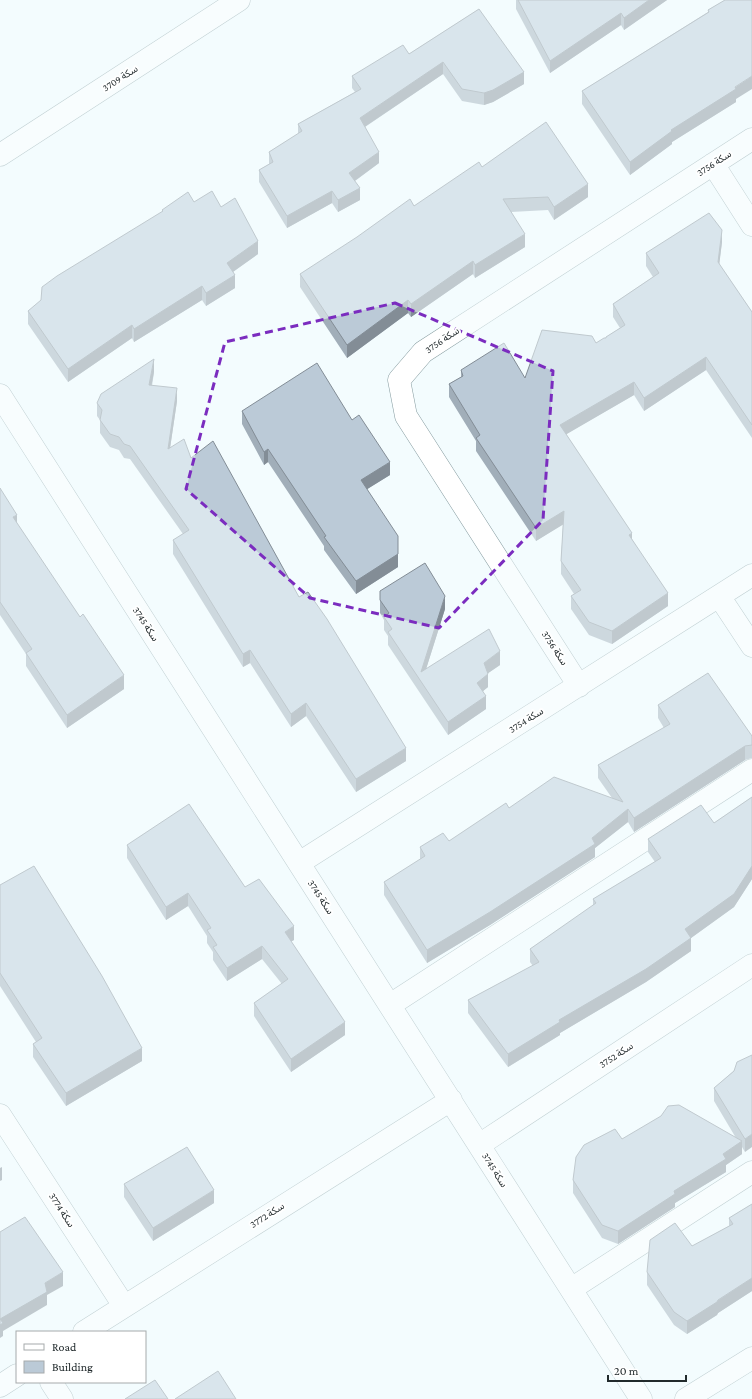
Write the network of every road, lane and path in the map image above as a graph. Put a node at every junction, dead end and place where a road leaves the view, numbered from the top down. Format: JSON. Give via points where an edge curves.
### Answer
{"nodes":[{"id":1,"x":239,"y":0,"type":"edge"},
{"id":2,"x":752,"y":139,"type":"edge"},
{"id":3,"x":0,"y":155,"type":"edge"},
{"id":4,"x":713,"y":164,"type":"junction"},
{"id":5,"x":752,"y":225,"type":"edge"},
{"id":6,"x":0,"y":395,"type":"edge"},
{"id":7,"x":752,"y":575,"type":"edge"},
{"id":8,"x":719,"y":596,"type":"junction"},
{"id":9,"x":752,"y":646,"type":"edge"},
{"id":10,"x":579,"y":686,"type":"junction"},
{"id":11,"x":752,"y":770,"type":"edge"},
{"id":12,"x":299,"y":863,"type":"junction"},
{"id":13,"x":752,"y":965,"type":"edge"},
{"id":14,"x":390,"y":1005,"type":"junction"},
{"id":15,"x":451,"y":1100,"type":"junction"},
{"id":16,"x":0,"y":1115,"type":"edge"},
{"id":17,"x":479,"y":1145,"type":"junction"},
{"id":18,"x":752,"y":1172,"type":"edge"},
{"id":19,"x":570,"y":1289,"type":"junction"},
{"id":20,"x":124,"y":1306,"type":"junction"},
{"id":21,"x":86,"y":1331,"type":"edge"},
{"id":22,"x":752,"y":1358,"type":"edge"},
{"id":23,"x":16,"y":1376,"type":"edge"},
{"id":24,"x":52,"y":1383,"type":"edge"},
{"id":25,"x":0,"y":1386,"type":"edge"},
{"id":26,"x":62,"y":1399,"type":"edge"},
{"id":27,"x":641,"y":1399,"type":"edge"},
{"id":28,"x":686,"y":1399,"type":"edge"}],
"edges":[{"from":1,"to":3,"type":"street","name":"سكة 3709"},
{"from":2,"to":4,"type":"street","name":"سكة 3756"},
{"from":4,"to":5,"type":"street"},
{"from":4,"to":10,"type":"street","name":"سكة 3756","via":[[424,352],[399,380],[406,416]]},
{"from":6,"to":12,"type":"street","name":"سكة 3745"},
{"from":7,"to":8,"type":"street","name":"سكة 3754"},
{"from":8,"to":9,"type":"street"},
{"from":8,"to":10,"type":"street","name":"سكة 3754"},
{"from":10,"to":12,"type":"street","name":"سكة 3754"},
{"from":11,"to":14,"type":"street"},
{"from":12,"to":14,"type":"street","name":"سكة 3745"},
{"from":13,"to":17,"type":"street","name":"سكة 3752"},
{"from":14,"to":15,"type":"street","name":"سكة 3745"},
{"from":15,"to":17,"type":"street","name":"سكة 3745"},
{"from":15,"to":20,"type":"street","name":"سكة 3772"},
{"from":16,"to":20,"type":"street","name":"سكة 3774"},
{"from":17,"to":19,"type":"street","name":"سكة 3745"},
{"from":18,"to":19,"type":"street"},
{"from":19,"to":27,"type":"street","name":"سكة 3745"},
{"from":20,"to":21,"type":"street","name":"سكة 3772"},
{"from":22,"to":28,"type":"street"},
{"from":23,"to":25,"type":"street"},
{"from":24,"to":26,"type":"street"}]}
